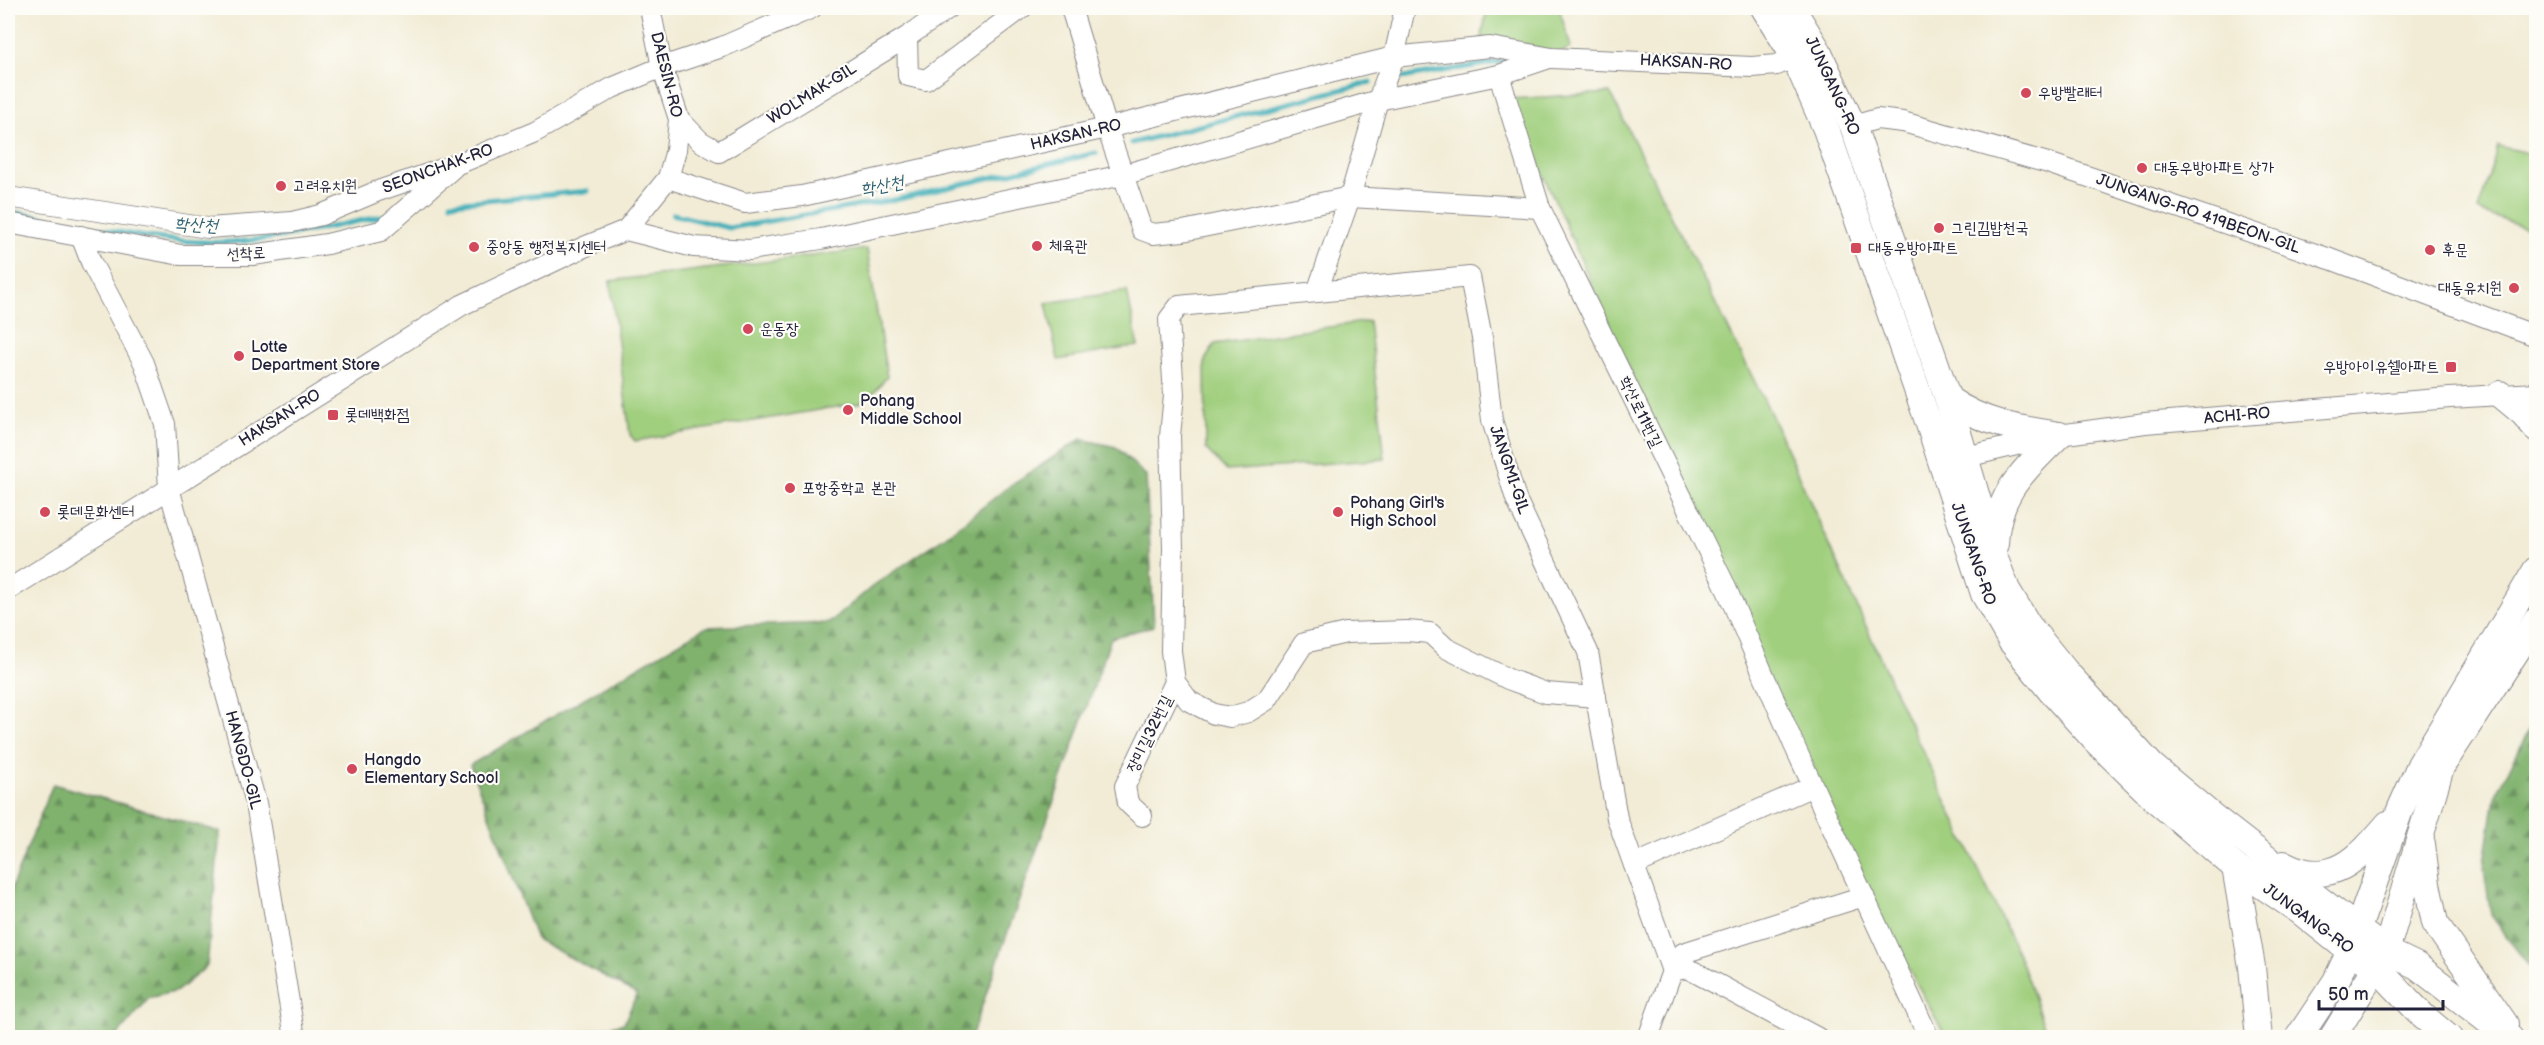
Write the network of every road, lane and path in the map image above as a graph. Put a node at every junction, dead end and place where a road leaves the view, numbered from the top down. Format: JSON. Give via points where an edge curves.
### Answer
{"nodes":[{"id":1,"x":650,"y":8,"type":"edge"},
{"id":2,"x":812,"y":8,"type":"edge"},
{"id":3,"x":949,"y":8,"type":"edge"},
{"id":4,"x":1023,"y":8,"type":"edge"},
{"id":5,"x":1071,"y":8,"type":"edge"},
{"id":6,"x":1406,"y":8,"type":"edge"},
{"id":7,"x":1764,"y":8,"type":"edge"},
{"id":8,"x":1792,"y":8,"type":"edge"},
{"id":9,"x":907,"y":37,"type":"junction"},
{"id":10,"x":1806,"y":53,"type":"junction"},
{"id":11,"x":1394,"y":57,"type":"junction"},
{"id":12,"x":1552,"y":57,"type":"junction"},
{"id":13,"x":662,"y":67,"type":"junction"},
{"id":14,"x":1499,"y":75,"type":"junction"},
{"id":15,"x":1378,"y":100,"type":"junction"},
{"id":16,"x":679,"y":119,"type":"junction"},
{"id":17,"x":1853,"y":126,"type":"junction"},
{"id":18,"x":1107,"y":128,"type":"junction"},
{"id":19,"x":460,"y":163,"type":"junction"},
{"id":20,"x":1123,"y":175,"type":"junction"},
{"id":21,"x":668,"y":178,"type":"junction"},
{"id":22,"x":8,"y":197,"type":"edge"},
{"id":23,"x":1350,"y":197,"type":"junction"},
{"id":24,"x":1540,"y":208,"type":"junction"},
{"id":25,"x":8,"y":223,"type":"edge"},
{"id":26,"x":626,"y":230,"type":"junction"},
{"id":27,"x":81,"y":236,"type":"junction"},
{"id":28,"x":1317,"y":292,"type":"junction"},
{"id":29,"x":2536,"y":336,"type":"edge"},
{"id":30,"x":2535,"y":390,"type":"edge"},
{"id":31,"x":2500,"y":394,"type":"junction"},
{"id":32,"x":1948,"y":399,"type":"junction"},
{"id":33,"x":2536,"y":428,"type":"edge"},
{"id":34,"x":2059,"y":435,"type":"junction"},
{"id":35,"x":1966,"y":457,"type":"junction"},
{"id":36,"x":1942,"y":464,"type":"junction"},
{"id":37,"x":169,"y":488,"type":"junction"},
{"id":38,"x":1995,"y":560,"type":"junction"},
{"id":39,"x":2536,"y":570,"type":"edge"},
{"id":40,"x":8,"y":590,"type":"edge"},
{"id":41,"x":2536,"y":621,"type":"edge"},
{"id":42,"x":1175,"y":682,"type":"junction"},
{"id":43,"x":1596,"y":697,"type":"junction"},
{"id":44,"x":1813,"y":786,"type":"junction"},
{"id":45,"x":2400,"y":810,"type":"junction"},
{"id":46,"x":1142,"y":816,"type":"dead end"},
{"id":47,"x":2420,"y":832,"type":"junction"},
{"id":48,"x":2251,"y":847,"type":"junction"},
{"id":49,"x":1634,"y":865,"type":"junction"},
{"id":50,"x":2235,"y":867,"type":"junction"},
{"id":51,"x":1864,"y":896,"type":"junction"},
{"id":52,"x":2354,"y":939,"type":"junction"},
{"id":53,"x":2381,"y":958,"type":"junction"},
{"id":54,"x":1672,"y":971,"type":"junction"},
{"id":55,"x":295,"y":1038,"type":"edge"},
{"id":56,"x":1648,"y":1038,"type":"edge"},
{"id":57,"x":1818,"y":1038,"type":"edge"},
{"id":58,"x":1929,"y":1038,"type":"edge"},
{"id":59,"x":2259,"y":1038,"type":"edge"},
{"id":60,"x":2298,"y":1038,"type":"edge"},
{"id":61,"x":2332,"y":1038,"type":"edge"},
{"id":62,"x":2449,"y":1038,"type":"edge"},
{"id":63,"x":2510,"y":1038,"type":"edge"},
{"id":64,"x":2517,"y":1038,"type":"edge"}],
"edges":[{"from":1,"to":13,"type":"street","name":"DAESIN-RO"},
{"from":2,"to":13,"type":"street","name":"SEONCHAK-RO","via":[[722,47]]},
{"from":3,"to":9,"type":"street","name":"WOLMAK-GIL"},
{"from":4,"to":9,"type":"street","via":[[926,80],[908,76]]},
{"from":5,"to":18,"type":"street"},
{"from":6,"to":11,"type":"street"},
{"from":7,"to":10,"type":"main road","name":"JUNGANG-RO"},
{"from":8,"to":10,"type":"main road","name":"JUNGANG-RO"},
{"from":9,"to":16,"type":"street","name":"WOLMAK-GIL","via":[[720,152],[700,141]]},
{"from":10,"to":12,"type":"street","name":"HAKSAN-RO","via":[[1777,65],[1752,67]]},
{"from":10,"to":17,"type":"main road","name":"JUNGANG-RO"},
{"from":10,"to":36,"type":"main road","name":"JUNGANG-RO","via":[[1827,129]]},
{"from":11,"to":12,"type":"street","name":"HAKSAN-RO","via":[[1490,48]]},
{"from":11,"to":15,"type":"street"},
{"from":11,"to":18,"type":"street","name":"HAKSAN-RO"},
{"from":12,"to":14,"type":"street","name":"HAKSAN-RO"},
{"from":13,"to":16,"type":"street","name":"DAESIN-RO"},
{"from":13,"to":19,"type":"street","name":"SEONCHAK-RO","via":[[612,88],[535,132]]},
{"from":14,"to":15,"type":"street","name":"HAKSAN-RO"},
{"from":14,"to":24,"type":"street","name":"학산로11번길"},
{"from":15,"to":20,"type":"street","name":"HAKSAN-RO"},
{"from":15,"to":23,"type":"street"},
{"from":16,"to":21,"type":"street","name":"DAESIN-RO"},
{"from":17,"to":29,"type":"street","name":"JUNGANG-RO 419BEON-GIL","via":[[1877,119],[1903,122],[2048,164],[2330,259]]},
{"from":17,"to":32,"type":"main road","name":"JUNGANG-RO"},
{"from":18,"to":20,"type":"street"},
{"from":18,"to":21,"type":"street","name":"HAKSAN-RO","via":[[802,196],[745,203]]},
{"from":19,"to":22,"type":"street","name":"SEONCHAK-RO","via":[[378,190],[321,215],[292,222],[208,228]]},
{"from":19,"to":27,"type":"street","name":"선착로","via":[[381,231],[327,244],[253,255],[181,255]]},
{"from":20,"to":23,"type":"street","via":[[1142,230],[1153,234]]},
{"from":20,"to":26,"type":"street","name":"HAKSAN-RO","via":[[921,219],[750,250],[694,247]]},
{"from":21,"to":26,"type":"street","name":"HAKSAN-RO"},
{"from":23,"to":24,"type":"street"},
{"from":23,"to":28,"type":"street"},
{"from":24,"to":44,"type":"street","name":"학산로11번길","via":[[1723,581]]},
{"from":25,"to":27,"type":"street","name":"선착로"},
{"from":26,"to":37,"type":"street","name":"HAKSAN-RO","via":[[462,305]]},
{"from":27,"to":37,"type":"street","name":"HANGDO-GIL","via":[[144,363],[165,424]]},
{"from":28,"to":42,"type":"street","via":[[1179,306],[1169,319],[1174,395],[1170,436],[1171,651]]},
{"from":28,"to":43,"type":"street","name":"JANGMI-GIL","via":[[1470,277],[1492,420],[1516,499],[1588,652]]},
{"from":30,"to":31,"type":"street","name":"ACHI-RO"},
{"from":31,"to":33,"type":"main road"},
{"from":31,"to":34,"type":"street","name":"ACHI-RO","via":[[2145,423]]},
{"from":32,"to":34,"type":"main road","via":[[1998,424]]},
{"from":32,"to":35,"type":"main road","name":"JUNGANG-RO"},
{"from":34,"to":35,"type":"street","name":"ACHI-RO"},
{"from":34,"to":38,"type":"main road","via":[[2004,500],[1998,518]]},
{"from":35,"to":36,"type":"street","name":"ACHI-RO"},
{"from":35,"to":38,"type":"main road","name":"JUNGANG-RO"},
{"from":36,"to":50,"type":"main road","name":"JUNGANG-RO","via":[[1984,594],[2011,641],[2097,742],[2155,799]]},
{"from":37,"to":40,"type":"street","name":"HAKSAN-RO"},
{"from":37,"to":55,"type":"street","name":"HANGDO-GIL","via":[[256,803]]},
{"from":38,"to":48,"type":"main road","name":"JUNGANG-RO","via":[[2028,625],[2101,713],[2152,766]]},
{"from":39,"to":45,"type":"main road","via":[[2426,756]]},
{"from":41,"to":47,"type":"main road","via":[[2441,767]]},
{"from":42,"to":43,"type":"street","via":[[1189,701],[1214,714],[1230,717],[1267,700],[1304,643],[1346,633],[1407,631],[1430,633],[1446,648],[1475,664],[1546,693]]},
{"from":42,"to":46,"type":"street","name":"장미길32번길","via":[[1125,786],[1128,803]]},
{"from":43,"to":49,"type":"street","name":"JANGMI-GIL","via":[[1617,818]]},
{"from":44,"to":49,"type":"street"},
{"from":44,"to":51,"type":"street","name":"학산로11번길"},
{"from":45,"to":48,"type":"main road","via":[[2355,861],[2332,871],[2295,870]]},
{"from":45,"to":52,"type":"main road"},
{"from":47,"to":53,"type":"main road"},
{"from":47,"to":64,"type":"main road","via":[[2435,923]]},
{"from":48,"to":52,"type":"main road","name":"JUNGANG-RO"},
{"from":49,"to":54,"type":"street","name":"JANGMI-GIL"},
{"from":50,"to":52,"type":"main road","name":"JUNGANG-RO","via":[[2301,912]]},
{"from":50,"to":59,"type":"main road"},
{"from":51,"to":54,"type":"street","via":[[1683,953]]},
{"from":51,"to":58,"type":"street","name":"학산로11번길"},
{"from":52,"to":53,"type":"main road","name":"JUNGANG-RO"},
{"from":52,"to":60,"type":"main road","via":[[2336,981]]},
{"from":53,"to":61,"type":"main road"},
{"from":53,"to":62,"type":"main road","via":[[2424,1017]]},
{"from":53,"to":63,"type":"main road","via":[[2417,966]]},
{"from":54,"to":56,"type":"street"},
{"from":54,"to":57,"type":"street","via":[[1688,968]]}]}
